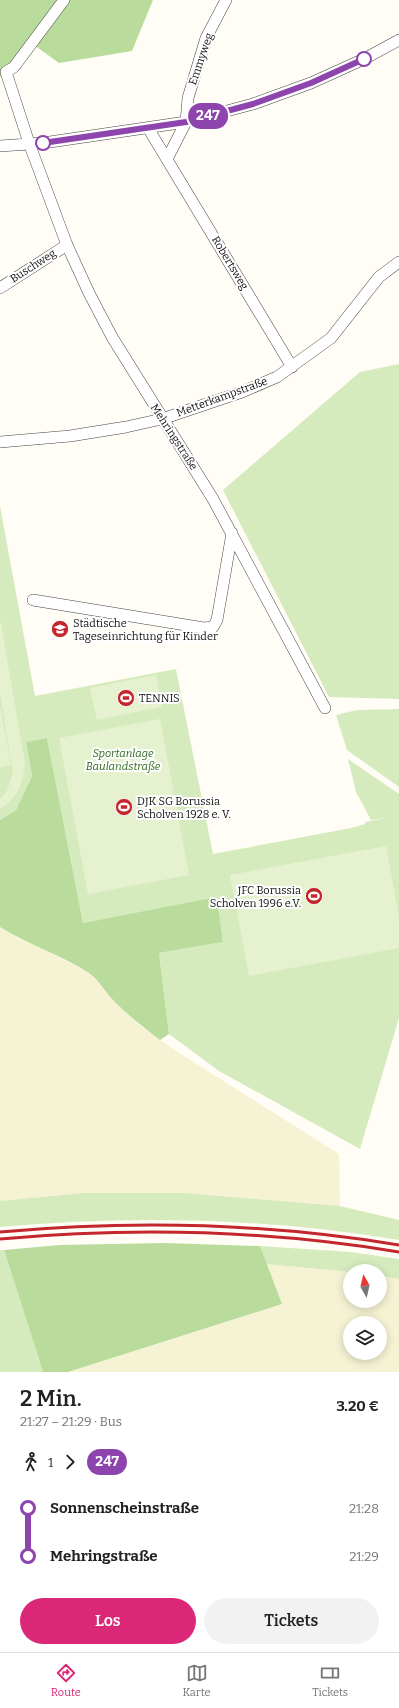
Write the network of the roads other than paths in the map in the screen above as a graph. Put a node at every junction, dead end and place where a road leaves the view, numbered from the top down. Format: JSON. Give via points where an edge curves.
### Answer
{"nodes":[{"id":1,"x":64,"y":0,"type":"edge"},
{"id":2,"x":226,"y":0,"type":"edge"},
{"id":3,"x":399,"y":40,"type":"edge"},
{"id":4,"x":3,"y":71,"type":"edge"},
{"id":5,"x":186,"y":122,"type":"junction"},
{"id":6,"x":148,"y":128,"type":"junction"},
{"id":7,"x":29,"y":143,"type":"junction"},
{"id":8,"x":0,"y":146,"type":"edge"},
{"id":9,"x":167,"y":159,"type":"junction"},
{"id":10,"x":67,"y":245,"type":"junction"},
{"id":11,"x":399,"y":262,"type":"edge"},
{"id":12,"x":0,"y":288,"type":"edge"},
{"id":13,"x":292,"y":368,"type":"junction"},
{"id":14,"x":162,"y":419,"type":"junction"},
{"id":15,"x":0,"y":442,"type":"edge"},
{"id":16,"x":232,"y":533,"type":"junction"},
{"id":17,"x":33,"y":600,"type":"dead end"},
{"id":18,"x":325,"y":708,"type":"dead end"}],
"edges":[{"from":1,"to":4,"type":"street","via":[[14,67]]},
{"from":2,"to":5,"type":"street","name":"Emmyweg","via":[[206,38],[188,98]]},
{"from":3,"to":5,"type":"street","via":[[311,83],[253,104]]},
{"from":4,"to":7,"type":"street","name":"Mehringstraße"},
{"from":5,"to":6,"type":"street"},
{"from":5,"to":9,"type":"street"},
{"from":6,"to":7,"type":"street"},
{"from":6,"to":9,"type":"street","name":"Robertsweg"},
{"from":7,"to":8,"type":"street"},
{"from":7,"to":10,"type":"street","name":"Mehringstraße"},
{"from":9,"to":13,"type":"street","name":"Robertsweg"},
{"from":10,"to":12,"type":"street","name":"Buschweg"},
{"from":10,"to":14,"type":"street","name":"Mehringstraße","via":[[112,337]]},
{"from":11,"to":13,"type":"street","name":"Metterkampstraße","via":[[379,277],[332,338]]},
{"from":13,"to":14,"type":"street","name":"Metterkampstraße","via":[[242,392]]},
{"from":14,"to":15,"type":"street","name":"Metterkampstraße","via":[[70,436]]},
{"from":14,"to":16,"type":"street","name":"Mehringstraße","via":[[197,472]]},
{"from":16,"to":17,"type":"street","via":[[213,627],[204,628]]},
{"from":16,"to":18,"type":"street","name":"Mehringstraße"}]}
